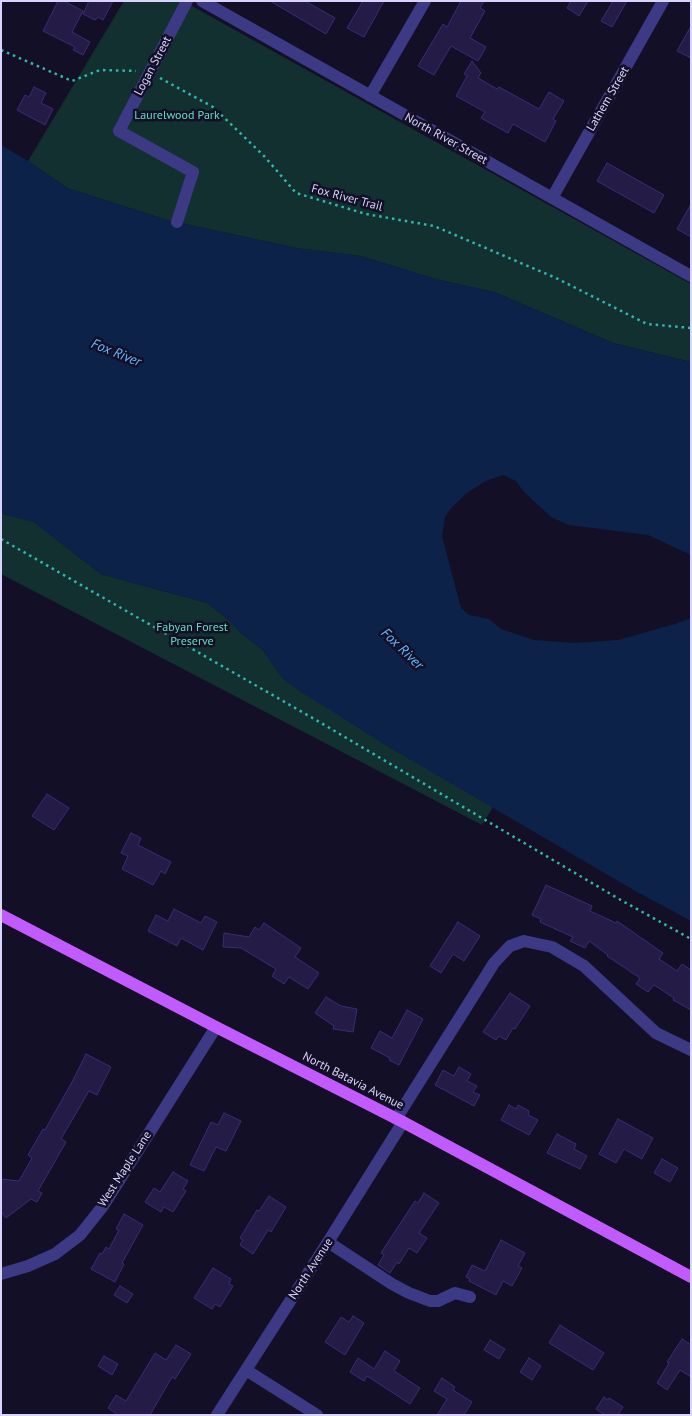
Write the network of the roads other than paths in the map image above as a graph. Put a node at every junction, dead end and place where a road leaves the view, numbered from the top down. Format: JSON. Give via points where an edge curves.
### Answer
{"nodes":[{"id":1,"x":188,"y":1,"type":"edge"},
{"id":2,"x":202,"y":1,"type":"edge"},
{"id":3,"x":425,"y":1,"type":"edge"},
{"id":4,"x":663,"y":1,"type":"edge"},
{"id":5,"x":370,"y":96,"type":"junction"},
{"id":6,"x":552,"y":198,"type":"junction"},
{"id":7,"x":177,"y":222,"type":"dead end"},
{"id":8,"x":691,"y":276,"type":"edge"},
{"id":9,"x":1,"y":915,"type":"edge"},
{"id":10,"x":216,"y":1027,"type":"junction"},
{"id":11,"x":691,"y":1050,"type":"edge"},
{"id":12,"x":400,"y":1120,"type":"junction"},
{"id":13,"x":328,"y":1242,"type":"junction"},
{"id":14,"x":1,"y":1274,"type":"edge"},
{"id":15,"x":691,"y":1277,"type":"edge"},
{"id":16,"x":470,"y":1297,"type":"dead end"},
{"id":17,"x":246,"y":1370,"type":"junction"},
{"id":18,"x":217,"y":1415,"type":"edge"},
{"id":19,"x":316,"y":1415,"type":"edge"}],
"edges":[{"from":1,"to":7,"type":"street","name":"Logan Street","via":[[119,130],[193,172]]},
{"from":2,"to":5,"type":"street","name":"North River Street"},
{"from":3,"to":5,"type":"street"},
{"from":4,"to":6,"type":"street","name":"Lathem Street"},
{"from":5,"to":6,"type":"street","name":"North River Street"},
{"from":6,"to":8,"type":"street","name":"North River Street"},
{"from":9,"to":10,"type":"main road","name":"North Batavia Avenue"},
{"from":10,"to":12,"type":"main road","name":"North Batavia Avenue"},
{"from":10,"to":14,"type":"street","name":"West Maple Lane","via":[[103,1206],[80,1235],[55,1254]]},
{"from":11,"to":12,"type":"street","name":"North Avenue","via":[[656,1033],[584,966],[552,947],[524,941],[510,946],[494,963]]},
{"from":12,"to":13,"type":"street","name":"North Avenue"},
{"from":12,"to":15,"type":"main road","name":"North Batavia Avenue"},
{"from":13,"to":16,"type":"street","via":[[409,1293],[438,1302],[455,1293]]},
{"from":13,"to":17,"type":"street","name":"North Avenue"},
{"from":17,"to":18,"type":"street","name":"North Avenue"},
{"from":17,"to":19,"type":"street"}]}
